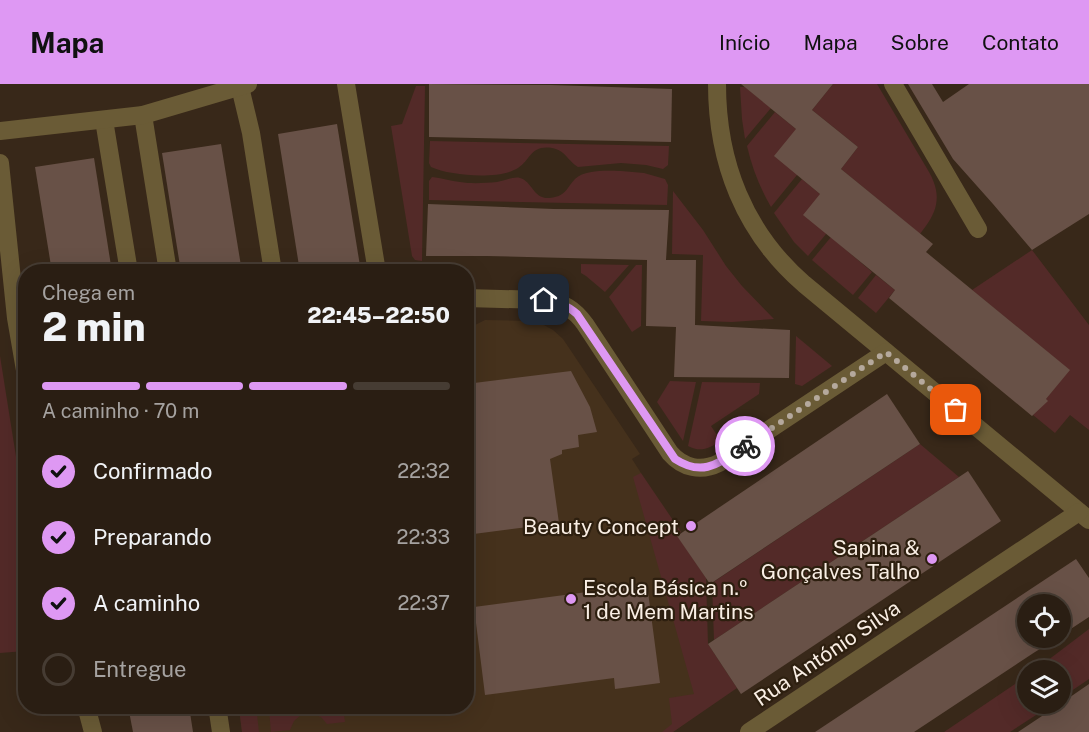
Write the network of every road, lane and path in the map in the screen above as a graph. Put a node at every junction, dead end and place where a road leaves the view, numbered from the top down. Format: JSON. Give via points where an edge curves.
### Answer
{"nodes":[{"id":1,"x":346,"y":84,"type":"edge"},
{"id":2,"x":717,"y":84,"type":"edge"},
{"id":3,"x":893,"y":84,"type":"edge"},
{"id":4,"x":244,"y":85,"type":"edge"},
{"id":5,"x":143,"y":115,"type":"junction"},
{"id":6,"x":104,"y":120,"type":"junction"},
{"id":7,"x":0,"y":131,"type":"edge"},
{"id":8,"x":0,"y":164,"type":"edge"},
{"id":9,"x":978,"y":229,"type":"dead end"},
{"id":10,"x":128,"y":264,"type":"edge"},
{"id":11,"x":167,"y":264,"type":"edge"},
{"id":12,"x":272,"y":264,"type":"edge"},
{"id":13,"x":376,"y":264,"type":"edge"},
{"id":14,"x":474,"y":298,"type":"edge"},
{"id":15,"x":18,"y":330,"type":"edge"},
{"id":16,"x":886,"y":352,"type":"junction"},
{"id":17,"x":1084,"y":516,"type":"edge"},
{"id":18,"x":88,"y":714,"type":"edge"},
{"id":19,"x":218,"y":714,"type":"edge"},
{"id":20,"x":93,"y":732,"type":"edge"},
{"id":21,"x":221,"y":732,"type":"edge"},
{"id":22,"x":749,"y":732,"type":"edge"}],
"edges":[{"from":1,"to":13,"type":"street"},
{"from":2,"to":16,"type":"street","via":[[727,164],[757,231],[794,276]]},
{"from":3,"to":9,"type":"street"},
{"from":4,"to":5,"type":"street"},
{"from":4,"to":12,"type":"street"},
{"from":5,"to":6,"type":"street"},
{"from":5,"to":11,"type":"street"},
{"from":6,"to":7,"type":"street"},
{"from":6,"to":10,"type":"street"},
{"from":8,"to":15,"type":"street"},
{"from":14,"to":16,"type":"street","via":[[544,300],[568,306],[585,324],[670,453],[683,465],[692,467],[719,463]]},
{"from":16,"to":17,"type":"street"},
{"from":17,"to":22,"type":"street","name":"Rua António Silva"},
{"from":18,"to":20,"type":"street"},
{"from":19,"to":21,"type":"street"}]}
